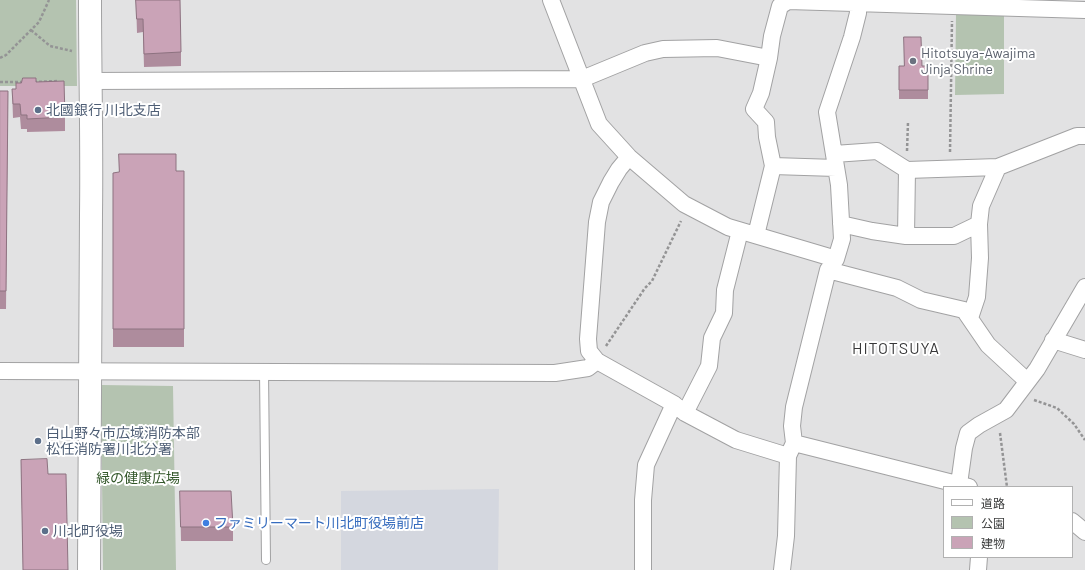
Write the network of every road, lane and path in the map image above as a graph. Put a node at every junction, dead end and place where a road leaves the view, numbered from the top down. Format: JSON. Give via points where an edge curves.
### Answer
{"nodes":[{"id":1,"x":49,"y":0,"type":"edge"},
{"id":2,"x":90,"y":0,"type":"edge"},
{"id":3,"x":551,"y":0,"type":"edge"},
{"id":4,"x":858,"y":2,"type":"edge"},
{"id":5,"x":953,"y":6,"type":"junction"},
{"id":6,"x":1085,"y":10,"type":"edge"},
{"id":7,"x":31,"y":30,"type":"junction"},
{"id":8,"x":90,"y":52,"type":"junction"},
{"id":9,"x":0,"y":58,"type":"edge"},
{"id":10,"x":769,"y":58,"type":"junction"},
{"id":11,"x":582,"y":79,"type":"junction"},
{"id":12,"x":60,"y":81,"type":"edge"},
{"id":13,"x":90,"y":81,"type":"junction"},
{"id":14,"x":0,"y":82,"type":"edge"},
{"id":15,"x":908,"y":122,"type":"dead end"},
{"id":16,"x":1085,"y":136,"type":"edge"},
{"id":17,"x":630,"y":157,"type":"junction"},
{"id":18,"x":835,"y":161,"type":"junction"},
{"id":19,"x":773,"y":166,"type":"junction"},
{"id":20,"x":998,"y":167,"type":"junction"},
{"id":21,"x":949,"y":169,"type":"junction"},
{"id":22,"x":907,"y":170,"type":"junction"},
{"id":23,"x":688,"y":206,"type":"junction"},
{"id":24,"x":841,"y":224,"type":"junction"},
{"id":25,"x":979,"y":224,"type":"junction"},
{"id":26,"x":740,"y":231,"type":"junction"},
{"id":27,"x":756,"y":235,"type":"junction"},
{"id":28,"x":906,"y":236,"type":"junction"},
{"id":29,"x":832,"y":264,"type":"junction"},
{"id":30,"x":1085,"y":287,"type":"edge"},
{"id":31,"x":970,"y":318,"type":"junction"},
{"id":32,"x":1052,"y":340,"type":"junction"},
{"id":33,"x":1085,"y":350,"type":"edge"},
{"id":34,"x":597,"y":361,"type":"junction"},
{"id":35,"x":0,"y":371,"type":"edge"},
{"id":36,"x":264,"y":371,"type":"junction"},
{"id":37,"x":90,"y":372,"type":"junction"},
{"id":38,"x":1022,"y":387,"type":"junction"},
{"id":39,"x":679,"y":408,"type":"junction"},
{"id":40,"x":997,"y":415,"type":"junction"},
{"id":41,"x":1085,"y":440,"type":"edge"},
{"id":42,"x":791,"y":450,"type":"junction"},
{"id":43,"x":964,"y":486,"type":"edge"},
{"id":44,"x":1007,"y":486,"type":"edge"},
{"id":45,"x":1073,"y":522,"type":"edge"},
{"id":46,"x":1085,"y":532,"type":"edge"},
{"id":47,"x":979,"y":558,"type":"edge"},
{"id":48,"x":266,"y":560,"type":"dead end"},
{"id":49,"x":89,"y":570,"type":"edge"},
{"id":50,"x":643,"y":570,"type":"edge"},
{"id":51,"x":782,"y":570,"type":"edge"},
{"id":52,"x":978,"y":570,"type":"edge"}],
"edges":[{"from":1,"to":7,"type":"path","via":[[39,22]]},
{"from":2,"to":8,"type":"street"},
{"from":3,"to":11,"type":"street"},
{"from":4,"to":5,"type":"street"},
{"from":4,"to":10,"type":"street","via":[[788,1],[780,6]]},
{"from":4,"to":18,"type":"street","via":[[852,37],[828,112]]},
{"from":5,"to":6,"type":"street"},
{"from":5,"to":21,"type":"path"},
{"from":7,"to":8,"type":"path","via":[[50,46],[63,50]]},
{"from":7,"to":9,"type":"path"},
{"from":8,"to":13,"type":"street"},
{"from":10,"to":11,"type":"street","via":[[718,48],[662,49]]},
{"from":10,"to":19,"type":"street","via":[[761,93],[754,110],[766,122]]},
{"from":11,"to":13,"type":"street"},
{"from":11,"to":17,"type":"street","via":[[598,124]]},
{"from":12,"to":14,"type":"path"},
{"from":13,"to":37,"type":"street"},
{"from":15,"to":22,"type":"path"},
{"from":16,"to":20,"type":"street","via":[[1077,136]]},
{"from":17,"to":23,"type":"street"},
{"from":17,"to":34,"type":"street","via":[[610,182],[601,202],[588,339],[589,351]]},
{"from":18,"to":19,"type":"street"},
{"from":18,"to":22,"type":"street","via":[[877,151]]},
{"from":18,"to":24,"type":"street"},
{"from":19,"to":27,"type":"street"},
{"from":20,"to":21,"type":"street"},
{"from":20,"to":25,"type":"street","via":[[981,206]]},
{"from":21,"to":22,"type":"street"},
{"from":22,"to":28,"type":"street"},
{"from":23,"to":26,"type":"street"},
{"from":23,"to":34,"type":"path","via":[[652,281]]},
{"from":24,"to":28,"type":"street"},
{"from":24,"to":29,"type":"street","via":[[842,239]]},
{"from":25,"to":28,"type":"street","via":[[954,236]]},
{"from":25,"to":31,"type":"street","via":[[977,297]]},
{"from":26,"to":27,"type":"street"},
{"from":26,"to":39,"type":"street","via":[[725,290],[724,313],[712,338],[709,366]]},
{"from":27,"to":29,"type":"street"},
{"from":29,"to":31,"type":"street","via":[[898,288],[921,300],[964,310]]},
{"from":29,"to":42,"type":"street","via":[[794,407]]},
{"from":30,"to":32,"type":"street"},
{"from":31,"to":38,"type":"street"},
{"from":32,"to":33,"type":"street"},
{"from":32,"to":38,"type":"street","via":[[1037,369]]},
{"from":34,"to":36,"type":"street","via":[[588,368],[555,373]]},
{"from":34,"to":39,"type":"street"},
{"from":35,"to":37,"type":"street"},
{"from":36,"to":37,"type":"street"},
{"from":36,"to":48,"type":"lane"},
{"from":37,"to":49,"type":"street"},
{"from":38,"to":40,"type":"street","via":[[1006,410]]},
{"from":38,"to":41,"type":"path","via":[[1057,408],[1074,424]]},
{"from":39,"to":42,"type":"street","via":[[736,440]]},
{"from":39,"to":50,"type":"street","via":[[646,465]]},
{"from":40,"to":43,"type":"street","via":[[968,433],[964,448]]},
{"from":40,"to":44,"type":"path"},
{"from":42,"to":43,"type":"street"},
{"from":42,"to":51,"type":"street"},
{"from":45,"to":46,"type":"street"},
{"from":47,"to":52,"type":"street"}]}
